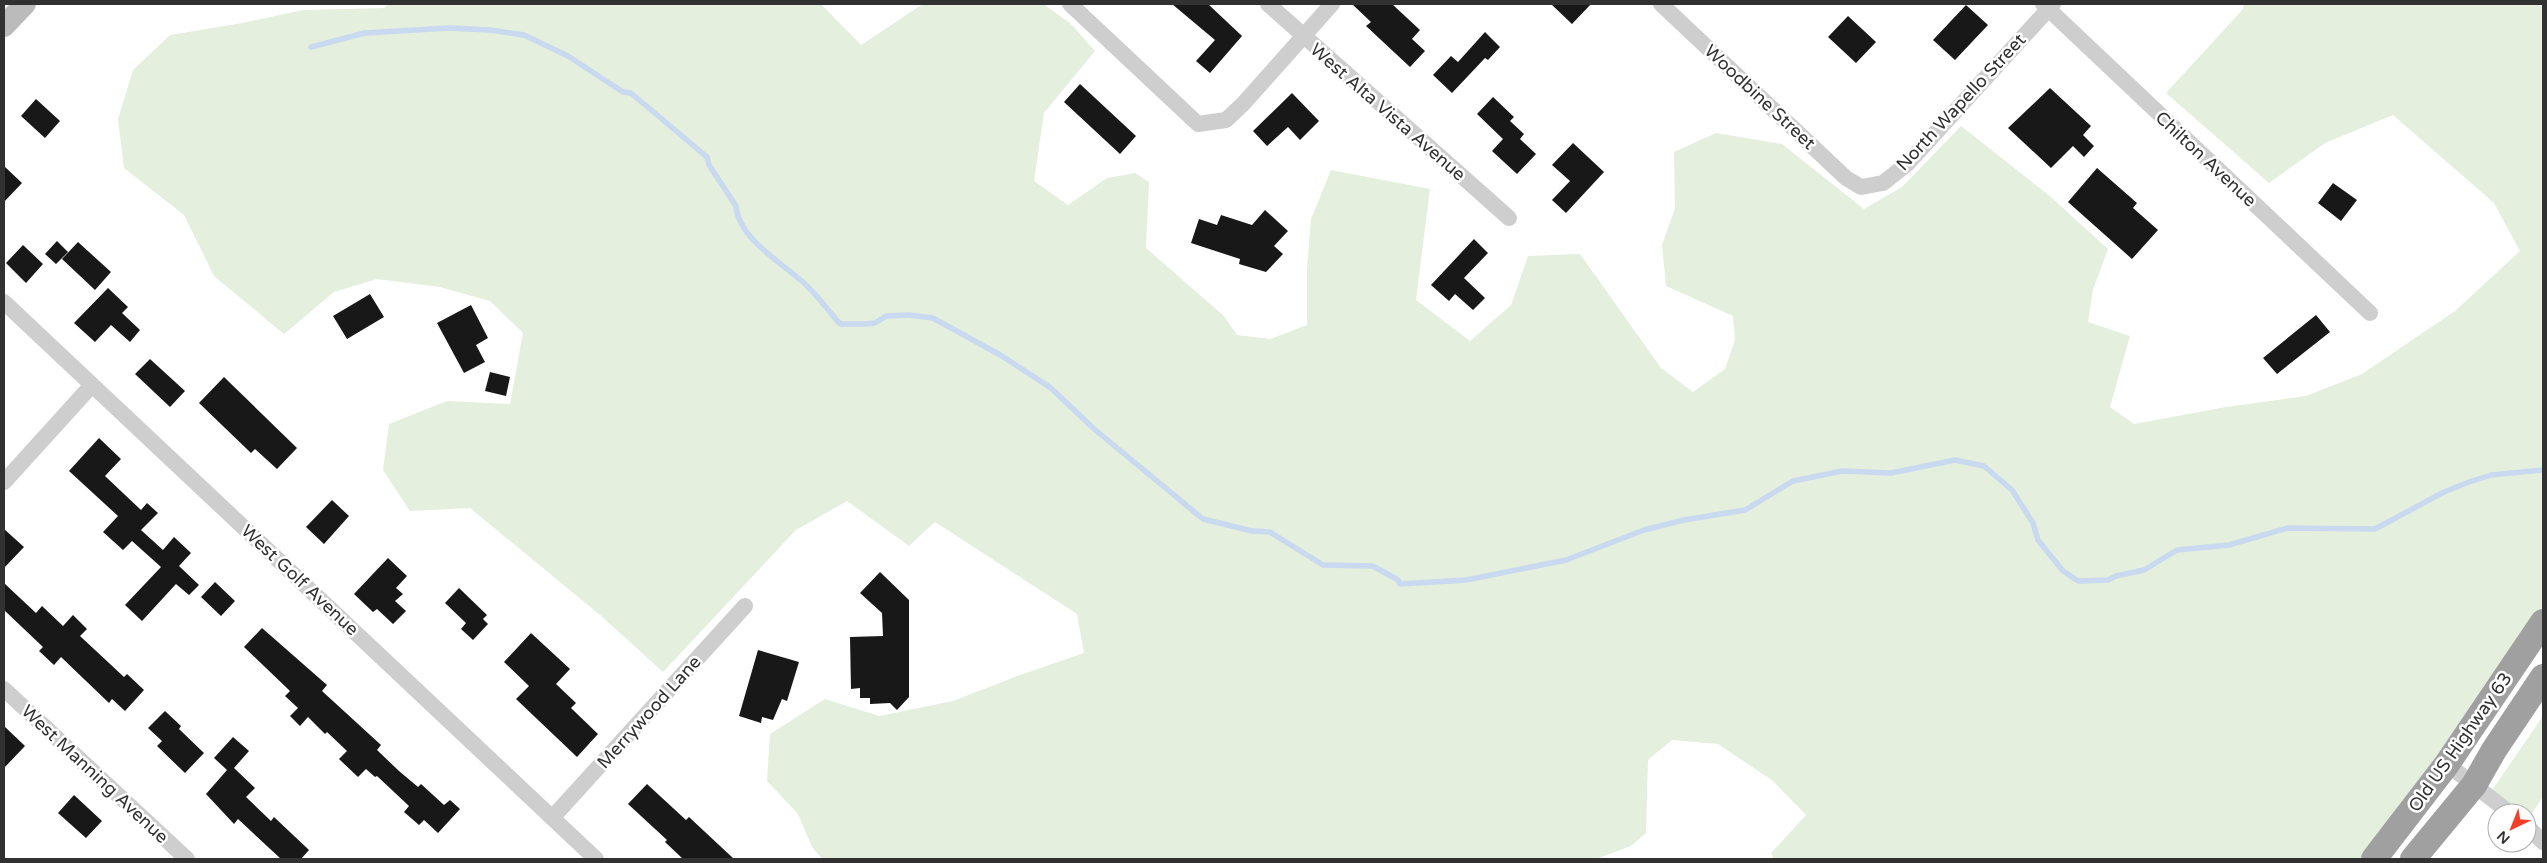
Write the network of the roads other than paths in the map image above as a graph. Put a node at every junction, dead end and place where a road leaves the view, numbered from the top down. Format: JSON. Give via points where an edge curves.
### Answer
{"nodes":[{"id":1,"x":25,"y":4,"type":"edge"},
{"id":2,"x":1070,"y":4,"type":"edge"},
{"id":3,"x":1268,"y":4,"type":"edge"},
{"id":4,"x":1332,"y":4,"type":"edge"},
{"id":5,"x":1661,"y":4,"type":"edge"},
{"id":6,"x":2048,"y":5,"type":"edge"},
{"id":7,"x":4,"y":26,"type":"edge"},
{"id":8,"x":1303,"y":36,"type":"junction"},
{"id":9,"x":1861,"y":186,"type":"joint"},
{"id":10,"x":1509,"y":218,"type":"dead end"},
{"id":11,"x":4,"y":302,"type":"edge"},
{"id":12,"x":2370,"y":313,"type":"dead end"},
{"id":13,"x":92,"y":385,"type":"junction"},
{"id":14,"x":4,"y":482,"type":"edge"},
{"id":15,"x":745,"y":606,"type":"dead end"},
{"id":16,"x":2543,"y":622,"type":"edge"},
{"id":17,"x":2543,"y":677,"type":"edge"},
{"id":18,"x":4,"y":689,"type":"edge"},
{"id":19,"x":2447,"y":764,"type":"junction"},
{"id":20,"x":2474,"y":785,"type":"junction"},
{"id":21,"x":2497,"y":803,"type":"edge"},
{"id":22,"x":552,"y":818,"type":"junction"},
{"id":23,"x":187,"y":859,"type":"edge"},
{"id":24,"x":596,"y":859,"type":"edge"},
{"id":25,"x":2374,"y":859,"type":"edge"},
{"id":26,"x":2413,"y":859,"type":"edge"}],
"edges":[{"from":1,"to":7,"type":"main road"},
{"from":2,"to":8,"type":"street","via":[[1198,124],[1226,120]]},
{"from":3,"to":8,"type":"street","name":"West Alta Vista Avenue"},
{"from":4,"to":8,"type":"street"},
{"from":5,"to":9,"type":"street","name":"Woodbine Street","via":[[1846,178]]},
{"from":6,"to":9,"type":"street","name":"North Wapello Street","via":[[1907,164],[1884,183]]},
{"from":6,"to":12,"type":"street","name":"Chilton Avenue"},
{"from":8,"to":10,"type":"street","name":"West Alta Vista Avenue"},
{"from":11,"to":13,"type":"street","name":"West Golf Avenue"},
{"from":13,"to":14,"type":"street"},
{"from":13,"to":22,"type":"street","name":"West Golf Avenue"},
{"from":15,"to":22,"type":"street","name":"Merrywood Lane"},
{"from":16,"to":19,"type":"highway","name":"Old US Highway 63"},
{"from":17,"to":20,"type":"highway"},
{"from":18,"to":23,"type":"street","name":"West Manning Avenue"},
{"from":19,"to":20,"type":"street"},
{"from":19,"to":25,"type":"highway","name":"Old US Highway 63"},
{"from":20,"to":21,"type":"street"},
{"from":20,"to":26,"type":"highway"},
{"from":22,"to":24,"type":"street","name":"West Golf Avenue"}]}
